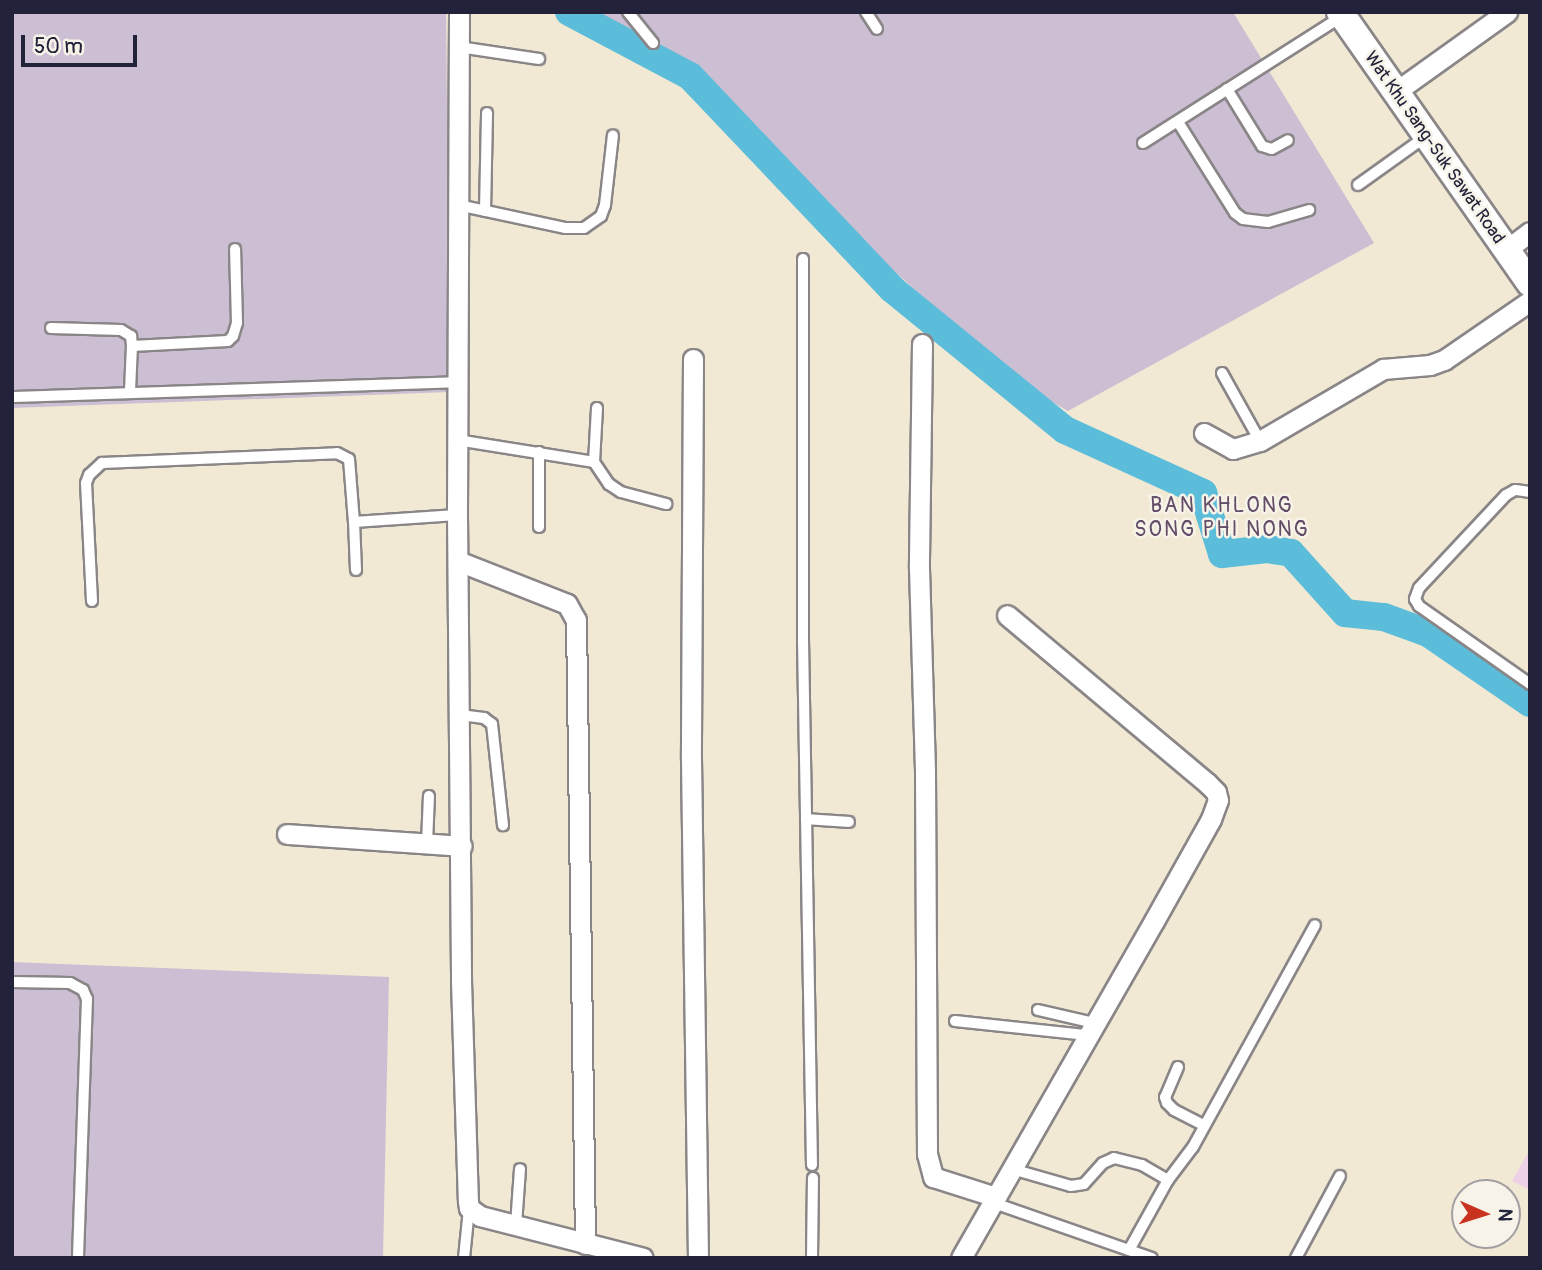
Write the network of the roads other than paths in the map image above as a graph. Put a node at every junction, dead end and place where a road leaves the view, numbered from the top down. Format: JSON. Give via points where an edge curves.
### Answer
{"nodes":[{"id":1,"x":459,"y":12,"type":"edge"},
{"id":2,"x":628,"y":12,"type":"edge"},
{"id":3,"x":866,"y":12,"type":"edge"},
{"id":4,"x":1507,"y":12,"type":"edge"},
{"id":5,"x":1341,"y":14,"type":"edge"},
{"id":6,"x":877,"y":29,"type":"dead end"},
{"id":7,"x":653,"y":43,"type":"dead end"},
{"id":8,"x":459,"y":47,"type":"junction"},
{"id":9,"x":539,"y":59,"type":"dead end"},
{"id":10,"x":1227,"y":89,"type":"junction"},
{"id":11,"x":1394,"y":93,"type":"junction"},
{"id":12,"x":487,"y":113,"type":"dead end"},
{"id":13,"x":1178,"y":122,"type":"junction"},
{"id":14,"x":613,"y":135,"type":"dead end"},
{"id":15,"x":1425,"y":137,"type":"junction"},
{"id":16,"x":1287,"y":141,"type":"dead end"},
{"id":17,"x":1143,"y":143,"type":"dead end"},
{"id":18,"x":1358,"y":185,"type":"dead end"},
{"id":19,"x":458,"y":205,"type":"junction"},
{"id":20,"x":1308,"y":210,"type":"dead end"},
{"id":21,"x":485,"y":211,"type":"junction"},
{"id":22,"x":1530,"y":232,"type":"edge"},
{"id":23,"x":235,"y":248,"type":"dead end"},
{"id":24,"x":1506,"y":250,"type":"junction"},
{"id":25,"x":803,"y":259,"type":"dead end"},
{"id":26,"x":1530,"y":283,"type":"edge"},
{"id":27,"x":1530,"y":301,"type":"edge"},
{"id":28,"x":51,"y":328,"type":"dead end"},
{"id":29,"x":922,"y":344,"type":"dead end"},
{"id":30,"x":132,"y":346,"type":"junction"},
{"id":31,"x":693,"y":359,"type":"dead end"},
{"id":32,"x":1222,"y":373,"type":"dead end"},
{"id":33,"x":458,"y":382,"type":"junction"},
{"id":34,"x":131,"y":391,"type":"junction"},
{"id":35,"x":12,"y":397,"type":"edge"},
{"id":36,"x":597,"y":408,"type":"dead end"},
{"id":37,"x":1204,"y":433,"type":"dead end"},
{"id":38,"x":457,"y":440,"type":"junction"},
{"id":39,"x":1260,"y":441,"type":"junction"},
{"id":40,"x":539,"y":452,"type":"junction"},
{"id":41,"x":594,"y":462,"type":"junction"},
{"id":42,"x":1530,"y":492,"type":"edge"},
{"id":43,"x":666,"y":504,"type":"dead end"},
{"id":44,"x":457,"y":515,"type":"junction"},
{"id":45,"x":354,"y":522,"type":"junction"},
{"id":46,"x":539,"y":527,"type":"dead end"},
{"id":47,"x":458,"y":561,"type":"junction"},
{"id":48,"x":356,"y":570,"type":"dead end"},
{"id":49,"x":92,"y":601,"type":"dead end"},
{"id":50,"x":1007,"y":615,"type":"dead end"},
{"id":51,"x":1530,"y":684,"type":"edge"},
{"id":52,"x":460,"y":715,"type":"junction"},
{"id":53,"x":429,"y":796,"type":"dead end"},
{"id":54,"x":806,"y":819,"type":"junction"},
{"id":55,"x":849,"y":822,"type":"dead end"},
{"id":56,"x":503,"y":825,"type":"dead end"},
{"id":57,"x":287,"y":834,"type":"dead end"},
{"id":58,"x":426,"y":843,"type":"junction"},
{"id":59,"x":462,"y":846,"type":"junction"},
{"id":60,"x":1315,"y":925,"type":"dead end"},
{"id":61,"x":12,"y":982,"type":"edge"},
{"id":62,"x":1038,"y":1010,"type":"dead end"},
{"id":63,"x":955,"y":1021,"type":"dead end"},
{"id":64,"x":1091,"y":1029,"type":"junction"},
{"id":65,"x":1178,"y":1067,"type":"dead end"},
{"id":66,"x":1204,"y":1125,"type":"junction"},
{"id":67,"x":812,"y":1165,"type":"dead end"},
{"id":68,"x":520,"y":1169,"type":"dead end"},
{"id":69,"x":1012,"y":1169,"type":"junction"},
{"id":70,"x":1340,"y":1176,"type":"dead end"},
{"id":71,"x":813,"y":1178,"type":"dead end"},
{"id":72,"x":1168,"y":1180,"type":"junction"},
{"id":73,"x":995,"y":1200,"type":"junction"},
{"id":74,"x":469,"y":1208,"type":"junction"},
{"id":75,"x":516,"y":1225,"type":"junction"},
{"id":76,"x":585,"y":1244,"type":"junction"},
{"id":77,"x":1129,"y":1250,"type":"junction"},
{"id":78,"x":78,"y":1258,"type":"edge"},
{"id":79,"x":464,"y":1258,"type":"edge"},
{"id":80,"x":643,"y":1258,"type":"edge"},
{"id":81,"x":698,"y":1258,"type":"edge"},
{"id":82,"x":812,"y":1258,"type":"edge"},
{"id":83,"x":961,"y":1258,"type":"edge"},
{"id":84,"x":1152,"y":1258,"type":"edge"},
{"id":85,"x":1296,"y":1258,"type":"edge"}],
"edges":[{"from":1,"to":8,"type":"street"},
{"from":2,"to":7,"type":"lane"},
{"from":3,"to":6,"type":"lane"},
{"from":4,"to":11,"type":"street"},
{"from":5,"to":10,"type":"lane"},
{"from":5,"to":11,"type":"street","name":"Wat Khu Sang-Suk Sawat Road"},
{"from":8,"to":9,"type":"lane"},
{"from":8,"to":19,"type":"street"},
{"from":10,"to":13,"type":"lane"},
{"from":10,"to":16,"type":"lane","via":[[1262,146],[1272,149]]},
{"from":11,"to":15,"type":"street","name":"Wat Khu Sang-Suk Sawat Road"},
{"from":12,"to":21,"type":"lane"},
{"from":13,"to":17,"type":"lane"},
{"from":13,"to":20,"type":"lane","via":[[1243,219],[1268,222]]},
{"from":14,"to":21,"type":"lane","via":[[605,205],[601,215],[584,228]]},
{"from":15,"to":18,"type":"lane"},
{"from":15,"to":24,"type":"street","name":"Wat Khu Sang-Suk Sawat Road"},
{"from":19,"to":21,"type":"lane"},
{"from":19,"to":33,"type":"street"},
{"from":22,"to":24,"type":"street"},
{"from":23,"to":30,"type":"lane","via":[[237,323],[228,341]]},
{"from":24,"to":26,"type":"street","name":"Wat Khu Sang-Suk Sawat Road"},
{"from":25,"to":54,"type":"lane"},
{"from":27,"to":39,"type":"street","via":[[1444,360],[1383,369]]},
{"from":28,"to":30,"type":"lane","via":[[121,330],[131,336]]},
{"from":29,"to":73,"type":"street","via":[[919,568],[927,1154],[933,1177]]},
{"from":30,"to":34,"type":"lane"},
{"from":31,"to":81,"type":"street","via":[[691,759]]},
{"from":32,"to":39,"type":"lane"},
{"from":33,"to":34,"type":"lane"},
{"from":33,"to":38,"type":"street"},
{"from":34,"to":35,"type":"lane"},
{"from":36,"to":41,"type":"lane"},
{"from":37,"to":39,"type":"street","via":[[1233,449]]},
{"from":38,"to":40,"type":"lane"},
{"from":38,"to":44,"type":"street"},
{"from":40,"to":41,"type":"lane"},
{"from":40,"to":46,"type":"lane"},
{"from":41,"to":43,"type":"lane","via":[[609,484],[621,492]]},
{"from":42,"to":51,"type":"lane","via":[[1516,490],[1506,495],[1419,588],[1415,599]]},
{"from":44,"to":45,"type":"lane"},
{"from":44,"to":47,"type":"street"},
{"from":45,"to":48,"type":"lane"},
{"from":45,"to":49,"type":"lane","via":[[349,459],[337,453],[102,463],[86,483]]},
{"from":47,"to":52,"type":"street"},
{"from":47,"to":76,"type":"street","via":[[567,604],[576,620]]},
{"from":50,"to":64,"type":"street","via":[[1207,783],[1218,800]]},
{"from":52,"to":56,"type":"lane","via":[[484,718],[492,724]]},
{"from":52,"to":59,"type":"street"},
{"from":53,"to":58,"type":"lane"},
{"from":54,"to":55,"type":"lane"},
{"from":54,"to":67,"type":"lane"},
{"from":57,"to":58,"type":"street"},
{"from":58,"to":59,"type":"street"},
{"from":59,"to":74,"type":"street"},
{"from":60,"to":66,"type":"lane"},
{"from":61,"to":78,"type":"lane","via":[[70,983],[83,990],[87,999]]},
{"from":62,"to":64,"type":"lane"},
{"from":63,"to":64,"type":"lane"},
{"from":64,"to":69,"type":"street"},
{"from":65,"to":66,"type":"lane","via":[[1167,1103]]},
{"from":66,"to":72,"type":"lane"},
{"from":68,"to":75,"type":"lane"},
{"from":69,"to":72,"type":"lane","via":[[1072,1186],[1084,1184],[1114,1158],[1142,1165]]},
{"from":69,"to":73,"type":"street"},
{"from":70,"to":85,"type":"lane"},
{"from":71,"to":82,"type":"lane"},
{"from":72,"to":77,"type":"lane"},
{"from":73,"to":77,"type":"lane"},
{"from":73,"to":83,"type":"street"},
{"from":74,"to":75,"type":"street","via":[[480,1216]]},
{"from":74,"to":79,"type":"lane"},
{"from":75,"to":76,"type":"street"},
{"from":76,"to":80,"type":"street"},
{"from":77,"to":84,"type":"lane"}]}
